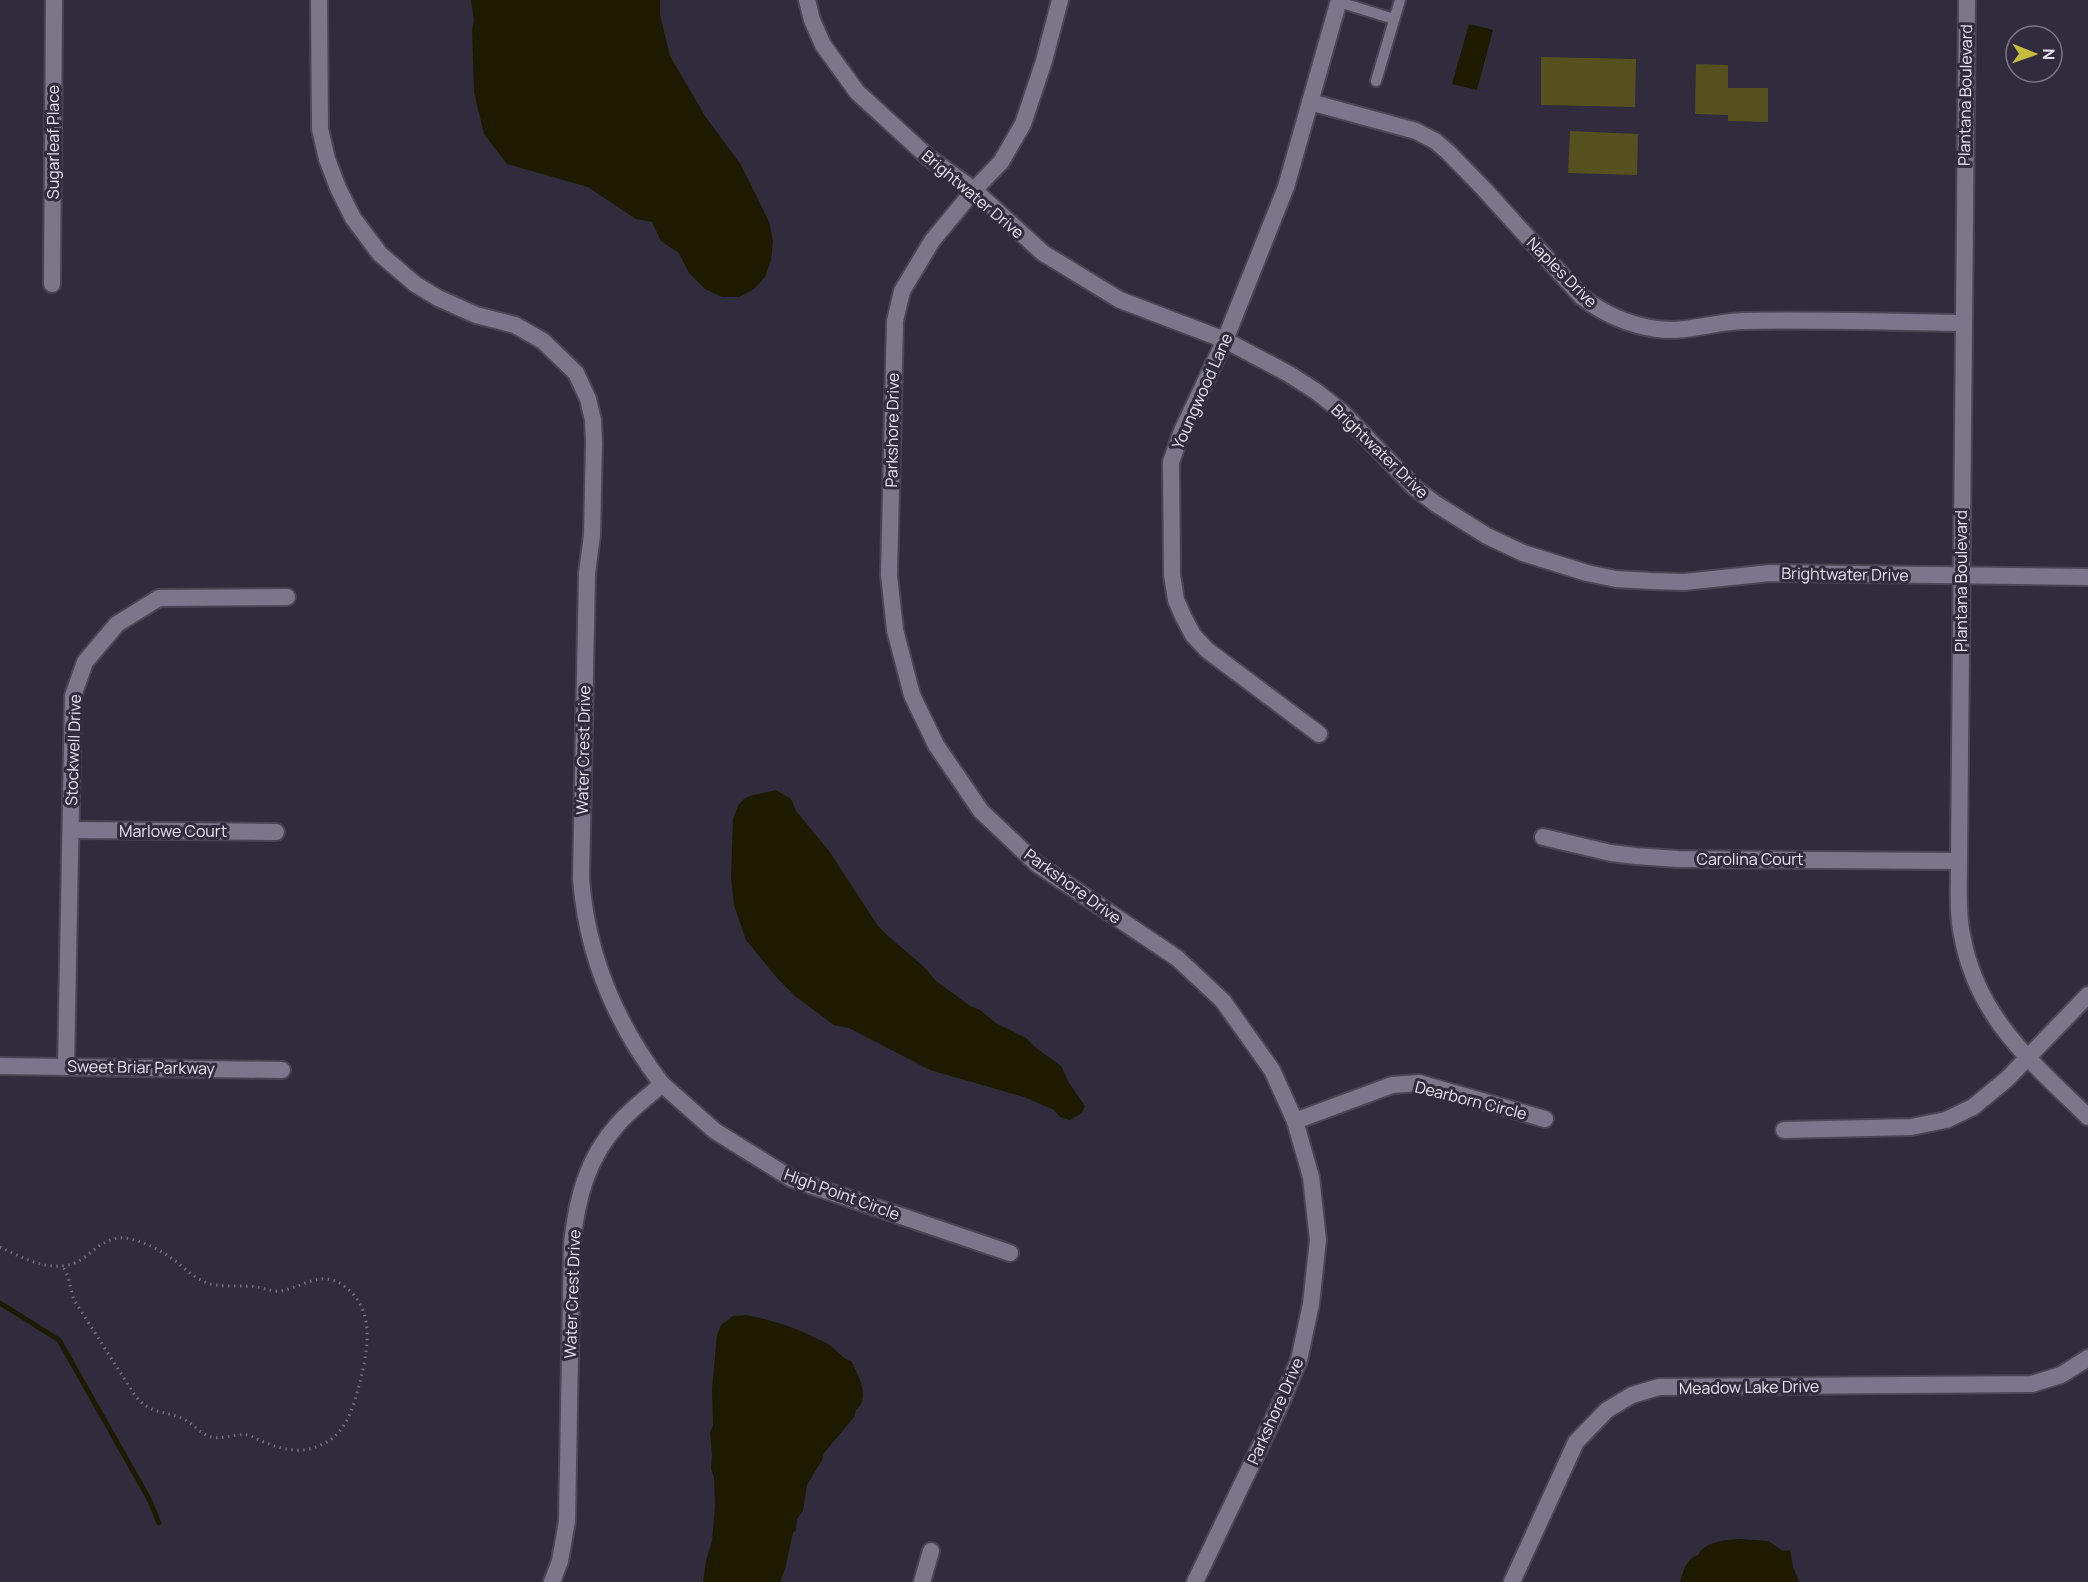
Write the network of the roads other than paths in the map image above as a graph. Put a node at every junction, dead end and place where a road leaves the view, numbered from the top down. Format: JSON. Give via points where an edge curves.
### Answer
{"nodes":[{"id":1,"x":54,"y":0,"type":"edge"},
{"id":2,"x":319,"y":0,"type":"edge"},
{"id":3,"x":807,"y":0,"type":"edge"},
{"id":4,"x":1060,"y":0,"type":"edge"},
{"id":5,"x":1400,"y":0,"type":"edge"},
{"id":6,"x":1966,"y":0,"type":"edge"},
{"id":7,"x":1339,"y":1,"type":"edge"},
{"id":8,"x":1394,"y":19,"type":"junction"},
{"id":9,"x":1376,"y":81,"type":"dead end"},
{"id":10,"x":1310,"y":102,"type":"junction"},
{"id":11,"x":974,"y":190,"type":"junction"},
{"id":12,"x":52,"y":284,"type":"dead end"},
{"id":13,"x":1963,"y":323,"type":"junction"},
{"id":14,"x":1225,"y":340,"type":"junction"},
{"id":15,"x":1961,"y":576,"type":"junction"},
{"id":16,"x":2088,"y":577,"type":"edge"},
{"id":17,"x":287,"y":597,"type":"dead end"},
{"id":18,"x":1319,"y":734,"type":"dead end"},
{"id":19,"x":70,"y":830,"type":"junction"},
{"id":20,"x":276,"y":832,"type":"dead end"},
{"id":21,"x":1543,"y":837,"type":"dead end"},
{"id":22,"x":1959,"y":861,"type":"junction"},
{"id":23,"x":2088,"y":995,"type":"edge"},
{"id":24,"x":2027,"y":1058,"type":"junction"},
{"id":25,"x":0,"y":1066,"type":"edge"},
{"id":26,"x":66,"y":1066,"type":"junction"},
{"id":27,"x":282,"y":1070,"type":"dead end"},
{"id":28,"x":662,"y":1084,"type":"junction"},
{"id":29,"x":2088,"y":1118,"type":"edge"},
{"id":30,"x":1545,"y":1119,"type":"dead end"},
{"id":31,"x":1295,"y":1121,"type":"junction"},
{"id":32,"x":1784,"y":1130,"type":"dead end"},
{"id":33,"x":1010,"y":1253,"type":"dead end"},
{"id":34,"x":2088,"y":1358,"type":"edge"},
{"id":35,"x":931,"y":1551,"type":"dead end"},
{"id":36,"x":552,"y":1582,"type":"edge"},
{"id":37,"x":922,"y":1582,"type":"edge"},
{"id":38,"x":1195,"y":1582,"type":"edge"},
{"id":39,"x":1512,"y":1582,"type":"edge"}],
"edges":[{"from":1,"to":12,"type":"street","name":"Sugarleaf Place"},
{"from":2,"to":28,"type":"street","name":"Water Crest Drive","via":[[320,129],[327,159],[352,218],[380,254],[415,284],[476,315],[514,325],[543,341],[576,374],[588,399],[594,443],[583,709],[583,903],[606,989],[617,1014]]},
{"from":3,"to":11,"type":"street","name":"Brightwater Drive","via":[[823,45],[857,92],[928,157]]},
{"from":4,"to":11,"type":"street","name":"Parkshore Drive","via":[[1023,124],[1001,162]]},
{"from":5,"to":8,"type":"lane"},
{"from":6,"to":13,"type":"street","name":"Plantana Boulevard"},
{"from":7,"to":8,"type":"lane"},
{"from":7,"to":10,"type":"street","name":"Youngwood Lane"},
{"from":8,"to":9,"type":"lane"},
{"from":10,"to":13,"type":"street","name":"Naples Drive","via":[[1416,131],[1435,141],[1582,297],[1617,319],[1676,330],[1742,321]]},
{"from":10,"to":14,"type":"street","name":"Youngwood Lane","via":[[1286,187]]},
{"from":11,"to":14,"type":"street","name":"Brightwater Drive","via":[[1043,253],[1096,287]]},
{"from":11,"to":31,"type":"street","name":"Parkshore Drive","via":[[932,241],[902,291],[895,321],[889,575],[895,630],[912,695],[936,745],[981,810],[1037,864],[1177,958],[1223,1001],[1272,1070]]},
{"from":13,"to":15,"type":"street","name":"Plantana Boulevard"},
{"from":14,"to":15,"type":"street","name":"Brightwater Drive","via":[[1317,392],[1436,504],[1487,536],[1554,564],[1616,579],[1662,582],[1770,573]]},
{"from":14,"to":18,"type":"street","name":"Youngwood Lane","via":[[1182,431],[1172,462],[1172,574],[1176,600],[1193,635],[1207,650]]},
{"from":15,"to":16,"type":"street","name":"Brightwater Drive"},
{"from":15,"to":22,"type":"street","name":"Plantana Boulevard"},
{"from":17,"to":19,"type":"street","name":"Stockwell Drive","via":[[159,598],[117,624],[85,662],[73,696]]},
{"from":19,"to":20,"type":"street","name":"Marlowe Court"},
{"from":19,"to":26,"type":"street","name":"Stockwell Drive"},
{"from":21,"to":22,"type":"street","name":"Carolina Court","via":[[1636,856],[1678,859]]},
{"from":22,"to":24,"type":"street","name":"Plantana Boulevard","via":[[1961,932],[1972,974],[1995,1019]]},
{"from":23,"to":24,"type":"street"},
{"from":24,"to":29,"type":"street","name":"Plantana Boulevard"},
{"from":24,"to":32,"type":"street","via":[[1973,1107],[1946,1120],[1911,1127]]},
{"from":25,"to":26,"type":"street","name":"Sweet Briar Parkway"},
{"from":26,"to":27,"type":"street","name":"Sweet Briar Parkway"},
{"from":28,"to":33,"type":"street","name":"High Point Circle","via":[[714,1131],[792,1179]]},
{"from":28,"to":36,"type":"street","name":"Water Crest Drive","via":[[608,1136],[595,1155],[576,1209],[572,1243],[567,1521]]},
{"from":30,"to":31,"type":"street","name":"Dearborn Circle","via":[[1419,1083],[1392,1085]]},
{"from":31,"to":38,"type":"street","name":"Parkshore Drive","via":[[1311,1178],[1318,1240],[1311,1304],[1299,1360]]},
{"from":34,"to":39,"type":"street","name":"Meadow Lake Drive","via":[[2061,1375],[2032,1384],[1659,1388],[1632,1395],[1607,1410],[1576,1442]]},
{"from":35,"to":37,"type":"street"}]}
